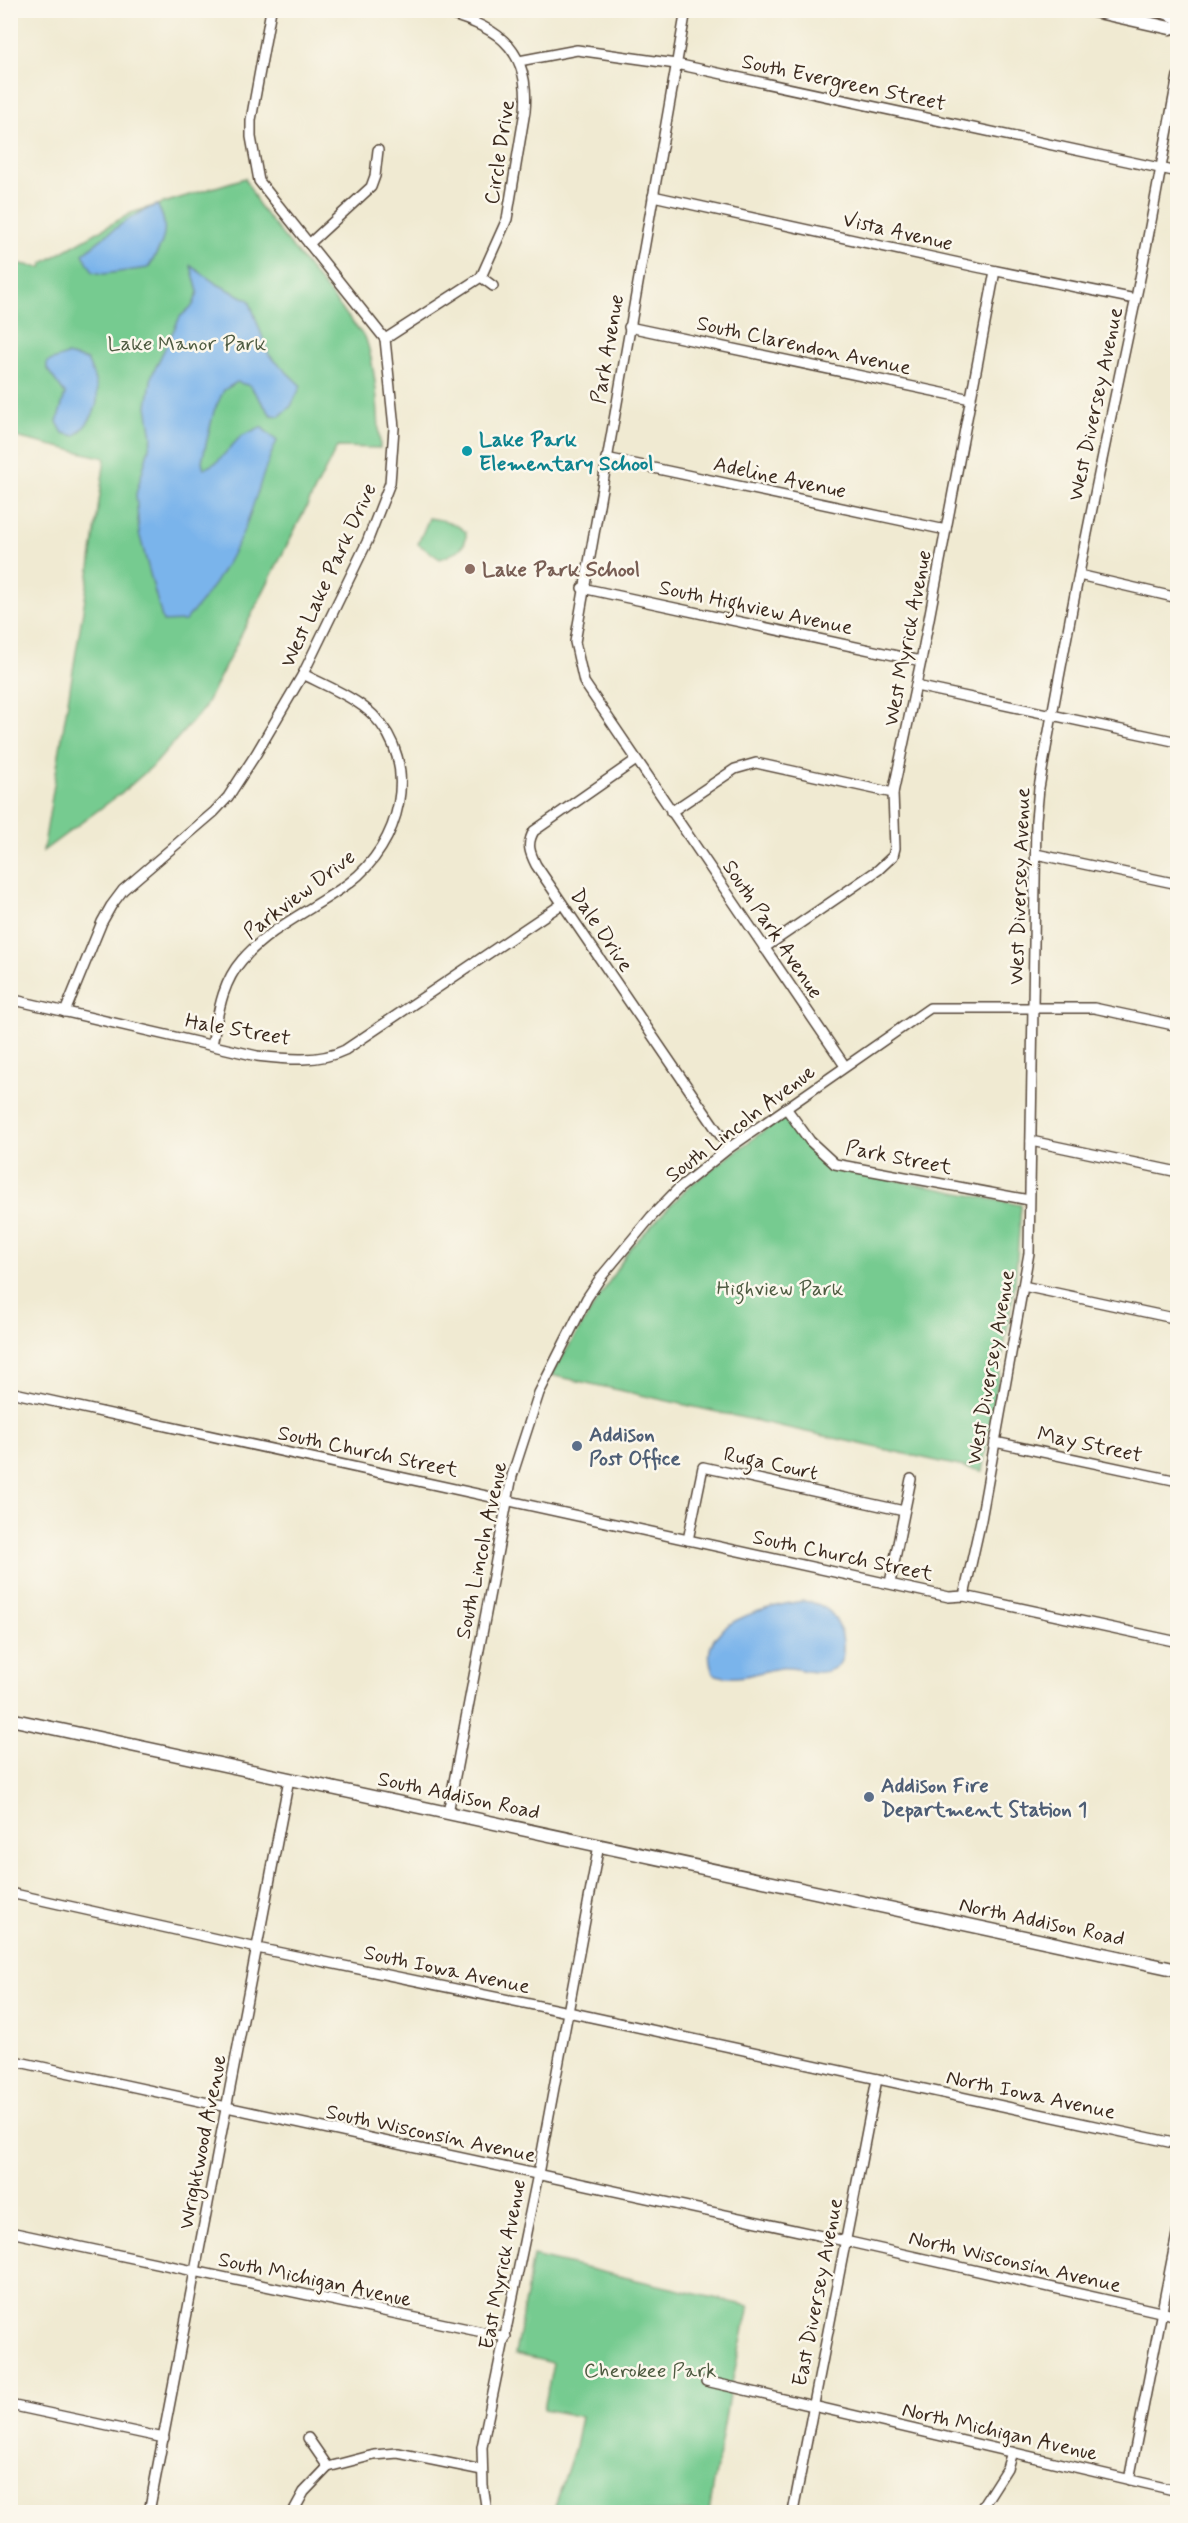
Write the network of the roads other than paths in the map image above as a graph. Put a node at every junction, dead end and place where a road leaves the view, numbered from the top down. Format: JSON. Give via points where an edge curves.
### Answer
{"nodes":[{"id":1,"x":271,"y":10,"type":"edge"},
{"id":2,"x":434,"y":10,"type":"edge"},
{"id":3,"x":686,"y":10,"type":"edge"},
{"id":4,"x":1089,"y":10,"type":"edge"},
{"id":5,"x":1159,"y":10,"type":"edge"},
{"id":6,"x":1178,"y":16,"type":"edge"},
{"id":7,"x":1178,"y":26,"type":"edge"},
{"id":8,"x":519,"y":61,"type":"junction"},
{"id":9,"x":676,"y":64,"type":"junction"},
{"id":10,"x":1178,"y":76,"type":"edge"},
{"id":11,"x":378,"y":150,"type":"dead end"},
{"id":12,"x":1160,"y":168,"type":"junction"},
{"id":13,"x":1178,"y":172,"type":"edge"},
{"id":14,"x":653,"y":196,"type":"junction"},
{"id":15,"x":309,"y":244,"type":"junction"},
{"id":16,"x":995,"y":271,"type":"junction"},
{"id":17,"x":482,"y":277,"type":"junction"},
{"id":18,"x":493,"y":286,"type":"dead end"},
{"id":19,"x":1135,"y":299,"type":"junction"},
{"id":20,"x":630,"y":327,"type":"junction"},
{"id":21,"x":385,"y":339,"type":"junction"},
{"id":22,"x":971,"y":399,"type":"junction"},
{"id":23,"x":606,"y":458,"type":"junction"},
{"id":24,"x":946,"y":530,"type":"junction"},
{"id":25,"x":1079,"y":575,"type":"junction"},
{"id":26,"x":582,"y":588,"type":"junction"},
{"id":27,"x":1178,"y":598,"type":"edge"},
{"id":28,"x":921,"y":661,"type":"junction"},
{"id":29,"x":303,"y":674,"type":"junction"},
{"id":30,"x":916,"y":686,"type":"junction"},
{"id":31,"x":1052,"y":715,"type":"junction"},
{"id":32,"x":1178,"y":742,"type":"edge"},
{"id":33,"x":636,"y":760,"type":"junction"},
{"id":34,"x":893,"y":793,"type":"junction"},
{"id":35,"x":671,"y":812,"type":"junction"},
{"id":36,"x":1036,"y":854,"type":"junction"},
{"id":37,"x":1178,"y":884,"type":"edge"},
{"id":38,"x":562,"y":904,"type":"junction"},
{"id":39,"x":764,"y":948,"type":"junction"},
{"id":40,"x":10,"y":999,"type":"edge"},
{"id":41,"x":1033,"y":1007,"type":"junction"},
{"id":42,"x":65,"y":1012,"type":"junction"},
{"id":43,"x":1178,"y":1026,"type":"edge"},
{"id":44,"x":212,"y":1045,"type":"junction"},
{"id":45,"x":845,"y":1066,"type":"junction"},
{"id":46,"x":786,"y":1108,"type":"junction"},
{"id":47,"x":1031,"y":1141,"type":"junction"},
{"id":48,"x":729,"y":1148,"type":"junction"},
{"id":49,"x":1178,"y":1172,"type":"edge"},
{"id":50,"x":1029,"y":1200,"type":"junction"},
{"id":51,"x":1023,"y":1286,"type":"junction"},
{"id":52,"x":1178,"y":1319,"type":"edge"},
{"id":53,"x":10,"y":1392,"type":"edge"},
{"id":54,"x":995,"y":1442,"type":"junction"},
{"id":55,"x":911,"y":1479,"type":"dead end"},
{"id":56,"x":1178,"y":1481,"type":"edge"},
{"id":57,"x":507,"y":1500,"type":"junction"},
{"id":58,"x":904,"y":1511,"type":"junction"},
{"id":59,"x":688,"y":1540,"type":"junction"},
{"id":60,"x":890,"y":1583,"type":"junction"},
{"id":61,"x":964,"y":1596,"type":"junction"},
{"id":62,"x":1178,"y":1642,"type":"edge"},
{"id":63,"x":10,"y":1719,"type":"edge"},
{"id":64,"x":289,"y":1779,"type":"junction"},
{"id":65,"x":448,"y":1813,"type":"junction"},
{"id":66,"x":599,"y":1845,"type":"junction"},
{"id":67,"x":10,"y":1893,"type":"edge"},
{"id":68,"x":899,"y":1910,"type":"joint"},
{"id":69,"x":257,"y":1948,"type":"junction"},
{"id":70,"x":1178,"y":1970,"type":"edge"},
{"id":71,"x":568,"y":2012,"type":"junction"},
{"id":72,"x":10,"y":2060,"type":"edge"},
{"id":73,"x":876,"y":2079,"type":"junction"},
{"id":74,"x":227,"y":2107,"type":"junction"},
{"id":75,"x":1178,"y":2144,"type":"edge"},
{"id":76,"x":537,"y":2174,"type":"junction"},
{"id":77,"x":1178,"y":2229,"type":"edge"},
{"id":78,"x":10,"y":2232,"type":"edge"},
{"id":79,"x":845,"y":2241,"type":"junction"},
{"id":80,"x":195,"y":2272,"type":"junction"},
{"id":81,"x":1161,"y":2312,"type":"junction"},
{"id":82,"x":1178,"y":2316,"type":"edge"},
{"id":83,"x":506,"y":2337,"type":"junction"},
{"id":84,"x":706,"y":2381,"type":"dead end"},
{"id":85,"x":10,"y":2405,"type":"edge"},
{"id":86,"x":813,"y":2406,"type":"junction"},
{"id":87,"x":164,"y":2438,"type":"junction"},
{"id":88,"x":308,"y":2438,"type":"dead end"},
{"id":89,"x":1012,"y":2452,"type":"junction"},
{"id":90,"x":328,"y":2467,"type":"junction"},
{"id":91,"x":482,"y":2470,"type":"junction"},
{"id":92,"x":1129,"y":2480,"type":"junction"},
{"id":93,"x":1178,"y":2491,"type":"edge"},
{"id":94,"x":149,"y":2512,"type":"edge"},
{"id":95,"x":293,"y":2512,"type":"edge"},
{"id":96,"x":487,"y":2512,"type":"edge"},
{"id":97,"x":793,"y":2512,"type":"edge"},
{"id":98,"x":980,"y":2512,"type":"edge"}],
"edges":[{"from":1,"to":15,"type":"street","via":[[251,137],[260,181]]},
{"from":2,"to":8,"type":"street","name":"Circle Drive","via":[[482,24],[503,39]]},
{"from":3,"to":9,"type":"street","name":"Park Avenue"},
{"from":4,"to":7,"type":"street","via":[[1170,28]]},
{"from":5,"to":6,"type":"street"},
{"from":8,"to":9,"type":"street","name":"South Evergreen Street","via":[[577,50]]},
{"from":8,"to":17,"type":"street","name":"Circle Drive","via":[[527,95],[507,219]]},
{"from":9,"to":12,"type":"street","name":"South Evergreen Street"},
{"from":9,"to":14,"type":"street","name":"Park Avenue"},
{"from":10,"to":12,"type":"street","name":"West Diversey Avenue"},
{"from":11,"to":15,"type":"street","via":[[370,187]]},
{"from":12,"to":13,"type":"street","name":"South Evergreen Street"},
{"from":12,"to":19,"type":"street","name":"West Diversey Avenue"},
{"from":14,"to":16,"type":"street","name":"Vista Avenue"},
{"from":14,"to":20,"type":"street","name":"Park Avenue"},
{"from":15,"to":21,"type":"street"},
{"from":16,"to":19,"type":"street","name":"Vista Avenue"},
{"from":16,"to":22,"type":"street","name":"West Myrick Avenue"},
{"from":17,"to":18,"type":"street"},
{"from":17,"to":21,"type":"street"},
{"from":19,"to":25,"type":"street","name":"West Diversey Avenue"},
{"from":20,"to":22,"type":"street","name":"South Clarendon Avenue"},
{"from":20,"to":23,"type":"street","name":"Park Avenue"},
{"from":21,"to":29,"type":"street","name":"West Lake Park Drive","via":[[394,428],[390,483],[367,542]]},
{"from":22,"to":24,"type":"street","name":"West Myrick Avenue"},
{"from":23,"to":24,"type":"street","name":"Adeline Avenue"},
{"from":23,"to":26,"type":"street","name":"Park Avenue"},
{"from":24,"to":28,"type":"street","name":"West Myrick Avenue"},
{"from":25,"to":27,"type":"street"},
{"from":25,"to":31,"type":"street","name":"West Diversey Avenue"},
{"from":26,"to":28,"type":"street","name":"South Highview Avenue"},
{"from":26,"to":33,"type":"street","name":"Park Avenue","via":[[575,642],[584,682]]},
{"from":28,"to":30,"type":"street","name":"West Myrick Avenue"},
{"from":29,"to":42,"type":"street","name":"West Lake Park Drive","via":[[228,797],[123,890],[111,906]]},
{"from":29,"to":44,"type":"street","name":"Parkview Drive","via":[[364,706],[386,730],[399,761],[398,810],[386,840],[367,867],[251,950],[234,970],[219,1004]]},
{"from":30,"to":31,"type":"street"},
{"from":30,"to":34,"type":"street","name":"West Myrick Avenue"},
{"from":31,"to":32,"type":"street"},
{"from":31,"to":36,"type":"street","name":"West Diversey Avenue","via":[[1039,788]]},
{"from":33,"to":35,"type":"street","name":"Park Avenue"},
{"from":33,"to":38,"type":"street","name":"Dale Drive","via":[[530,837],[530,852]]},
{"from":34,"to":35,"type":"street","via":[[764,764],[746,765]]},
{"from":34,"to":39,"type":"street","name":"West Myrick Avenue","via":[[893,856]]},
{"from":35,"to":39,"type":"street","name":"South Park Avenue"},
{"from":36,"to":37,"type":"street"},
{"from":36,"to":41,"type":"street","name":"West Diversey Avenue"},
{"from":38,"to":44,"type":"street","name":"Hale Street","via":[[331,1057],[275,1058]]},
{"from":38,"to":48,"type":"street","name":"Dale Drive"},
{"from":39,"to":45,"type":"street","name":"South Park Avenue"},
{"from":40,"to":42,"type":"street","name":"Hale Street"},
{"from":41,"to":43,"type":"street","name":"South Lincoln Avenue","via":[[1094,1008]]},
{"from":41,"to":45,"type":"street","name":"South Lincoln Avenue","via":[[930,1008]]},
{"from":41,"to":47,"type":"street","name":"West Diversey Avenue"},
{"from":42,"to":44,"type":"street","name":"Hale Street"},
{"from":45,"to":46,"type":"street","name":"South Lincoln Avenue"},
{"from":46,"to":48,"type":"street","name":"South Lincoln Avenue"},
{"from":46,"to":50,"type":"street","name":"Park Street","via":[[810,1141],[835,1164]]},
{"from":47,"to":49,"type":"street"},
{"from":47,"to":50,"type":"street","name":"West Diversey Avenue"},
{"from":48,"to":57,"type":"street","name":"South Lincoln Avenue","via":[[651,1217],[587,1298],[539,1393]]},
{"from":50,"to":51,"type":"street","name":"West Diversey Avenue","via":[[1029,1253]]},
{"from":51,"to":52,"type":"street"},
{"from":51,"to":54,"type":"street","name":"West Diversey Avenue"},
{"from":53,"to":57,"type":"street","name":"South Church Street"},
{"from":54,"to":56,"type":"street","name":"May Street"},
{"from":54,"to":61,"type":"street","name":"West Diversey Avenue"},
{"from":55,"to":58,"type":"street"},
{"from":57,"to":59,"type":"street","name":"South Church Street"},
{"from":57,"to":65,"type":"street","name":"South Lincoln Avenue"},
{"from":58,"to":59,"type":"street","name":"Ruga Court","via":[[703,1467]]},
{"from":58,"to":60,"type":"street"},
{"from":59,"to":60,"type":"street","name":"South Church Street"},
{"from":60,"to":61,"type":"street","name":"South Church Street","via":[[949,1597]]},
{"from":61,"to":62,"type":"street","name":"South Church Street"},
{"from":63,"to":64,"type":"street","name":"South Addison Road"},
{"from":64,"to":65,"type":"street","name":"South Addison Road"},
{"from":64,"to":69,"type":"street","name":"Wrightwood Avenue"},
{"from":65,"to":66,"type":"street","name":"South Addison Road"},
{"from":66,"to":68,"type":"street","name":"South Addison Road"},
{"from":66,"to":71,"type":"street","name":"East Myrick Avenue"},
{"from":67,"to":69,"type":"street","name":"South Iowa Avenue"},
{"from":68,"to":70,"type":"street","name":"North Addison Road"},
{"from":69,"to":71,"type":"street","name":"South Iowa Avenue"},
{"from":69,"to":74,"type":"street","name":"Wrightwood Avenue"},
{"from":71,"to":73,"type":"street","name":"South Iowa Avenue"},
{"from":71,"to":76,"type":"street","name":"East Myrick Avenue"},
{"from":72,"to":74,"type":"street","name":"South Wisconsin Avenue"},
{"from":73,"to":75,"type":"street","name":"North Iowa Avenue"},
{"from":73,"to":79,"type":"street","name":"East Diversey Avenue"},
{"from":74,"to":76,"type":"street","name":"South Wisconsin Avenue"},
{"from":74,"to":80,"type":"street","name":"Wrightwood Avenue"},
{"from":76,"to":79,"type":"street","name":"South Wisconsin Avenue"},
{"from":76,"to":83,"type":"street","name":"East Myrick Avenue"},
{"from":77,"to":81,"type":"street"},
{"from":78,"to":80,"type":"street","name":"South Michigan Avenue"},
{"from":79,"to":81,"type":"street","name":"North Wisconsin Avenue"},
{"from":79,"to":86,"type":"street","name":"East Diversey Avenue"},
{"from":80,"to":83,"type":"street","name":"South Michigan Avenue"},
{"from":80,"to":87,"type":"street","name":"Wrightwood Avenue"},
{"from":81,"to":82,"type":"street","name":"North Wisconsin Avenue"},
{"from":81,"to":92,"type":"street"},
{"from":83,"to":91,"type":"street","name":"East Myrick Avenue","via":[[483,2446]]},
{"from":84,"to":86,"type":"street"},
{"from":85,"to":87,"type":"street"},
{"from":86,"to":89,"type":"street","name":"North Michigan Avenue"},
{"from":86,"to":97,"type":"street","name":"East Diversey Avenue"},
{"from":87,"to":94,"type":"street","name":"Wrightwood Avenue"},
{"from":88,"to":90,"type":"street"},
{"from":89,"to":92,"type":"street","name":"North Michigan Avenue"},
{"from":89,"to":98,"type":"street","via":[[1007,2468]]},
{"from":90,"to":91,"type":"street","via":[[398,2453]]},
{"from":90,"to":95,"type":"street","via":[[304,2492]]},
{"from":91,"to":96,"type":"street","name":"East Myrick Avenue"},
{"from":92,"to":93,"type":"street","name":"North Michigan Avenue"}]}
